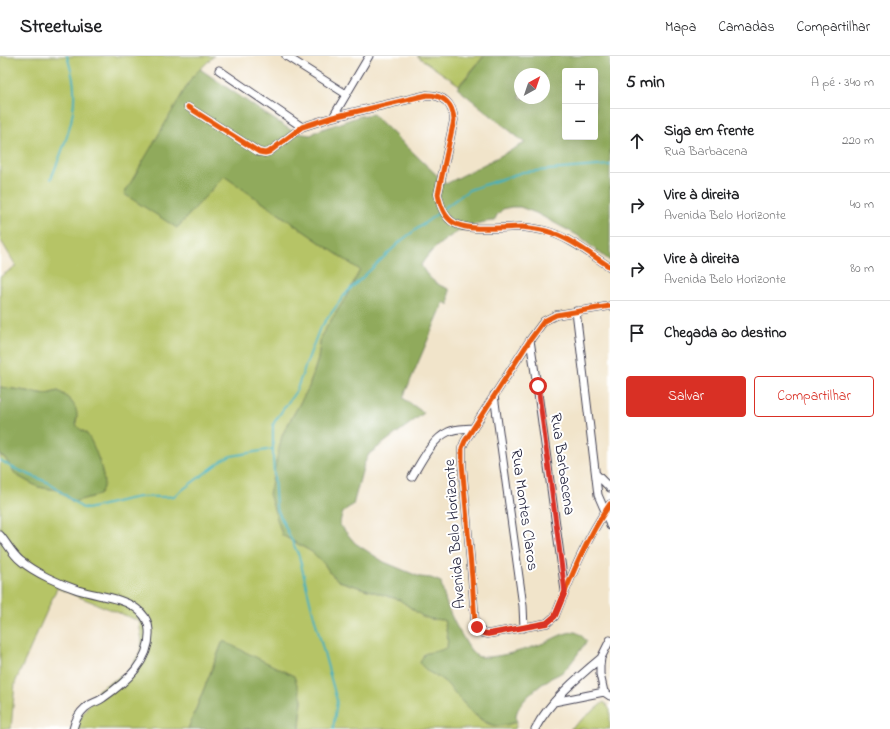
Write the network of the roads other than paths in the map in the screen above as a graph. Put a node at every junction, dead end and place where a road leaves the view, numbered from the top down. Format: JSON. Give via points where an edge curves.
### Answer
{"nodes":[{"id":1,"x":286,"y":56,"type":"edge"},
{"id":2,"x":369,"y":56,"type":"edge"},
{"id":3,"x":220,"y":70,"type":"dead end"},
{"id":4,"x":346,"y":94,"type":"junction"},
{"id":5,"x":188,"y":107,"type":"dead end"},
{"id":6,"x":333,"y":117,"type":"junction"},
{"id":7,"x":302,"y":127,"type":"junction"},
{"id":8,"x":610,"y":267,"type":"edge"},
{"id":9,"x":610,"y":306,"type":"edge"},
{"id":10,"x":576,"y":311,"type":"junction"},
{"id":11,"x":530,"y":340,"type":"junction"},
{"id":12,"x":494,"y":395,"type":"junction"},
{"id":13,"x":473,"y":428,"type":"junction"},
{"id":14,"x":596,"y":474,"type":"junction"},
{"id":15,"x":412,"y":477,"type":"dead end"},
{"id":16,"x":610,"y":488,"type":"edge"},
{"id":17,"x":610,"y":504,"type":"edge"},
{"id":18,"x":605,"y":511,"type":"junction"},
{"id":19,"x":610,"y":526,"type":"edge"},
{"id":20,"x":0,"y":535,"type":"edge"},
{"id":21,"x":565,"y":592,"type":"junction"},
{"id":22,"x":524,"y":628,"type":"junction"},
{"id":23,"x":610,"y":640,"type":"edge"},
{"id":24,"x":601,"y":658,"type":"junction"},
{"id":25,"x":607,"y":694,"type":"edge"},
{"id":26,"x":554,"y":702,"type":"junction"},
{"id":27,"x":73,"y":729,"type":"edge"},
{"id":28,"x":535,"y":729,"type":"edge"}],
"edges":[{"from":1,"to":4,"type":"street"},
{"from":2,"to":4,"type":"street"},
{"from":3,"to":7,"type":"street"},
{"from":4,"to":6,"type":"street"},
{"from":5,"to":7,"type":"street","via":[[259,152],[270,152]]},
{"from":6,"to":7,"type":"street"},
{"from":6,"to":8,"type":"street","via":[[428,96],[441,97],[452,106],[454,120],[438,194],[447,216],[461,226],[522,227],[547,232],[569,241]]},
{"from":9,"to":10,"type":"street","name":"Avenida Belo Horizonte"},
{"from":10,"to":11,"type":"street","name":"Avenida Belo Horizonte","via":[[550,317]]},
{"from":10,"to":14,"type":"street"},
{"from":11,"to":12,"type":"street","name":"Avenida Belo Horizonte"},
{"from":11,"to":21,"type":"street","name":"Rua Barbacena"},
{"from":12,"to":13,"type":"street","name":"Avenida Belo Horizonte"},
{"from":12,"to":22,"type":"street","name":"Rua Montes Claros"},
{"from":13,"to":15,"type":"street","via":[[457,429],[440,437]]},
{"from":13,"to":22,"type":"street","name":"Avenida Belo Horizonte","via":[[465,441],[461,456],[475,622],[480,631],[488,634]]},
{"from":14,"to":16,"type":"street"},
{"from":14,"to":18,"type":"street","via":[[598,495]]},
{"from":17,"to":18,"type":"street","name":"Avenida Belo Horizonte"},
{"from":18,"to":19,"type":"street"},
{"from":18,"to":21,"type":"street","name":"Avenida Belo Horizonte","via":[[592,532]]},
{"from":20,"to":27,"type":"street","via":[[13,554],[30,567],[79,591],[128,603],[136,607],[146,618],[149,638],[138,668],[103,698],[85,708]]},
{"from":21,"to":22,"type":"street","name":"Avenida Belo Horizonte","via":[[552,620]]},
{"from":23,"to":24,"type":"street"},
{"from":24,"to":25,"type":"street","via":[[600,674]]},
{"from":24,"to":26,"type":"street"},
{"from":25,"to":26,"type":"street"},
{"from":26,"to":28,"type":"street"}]}
